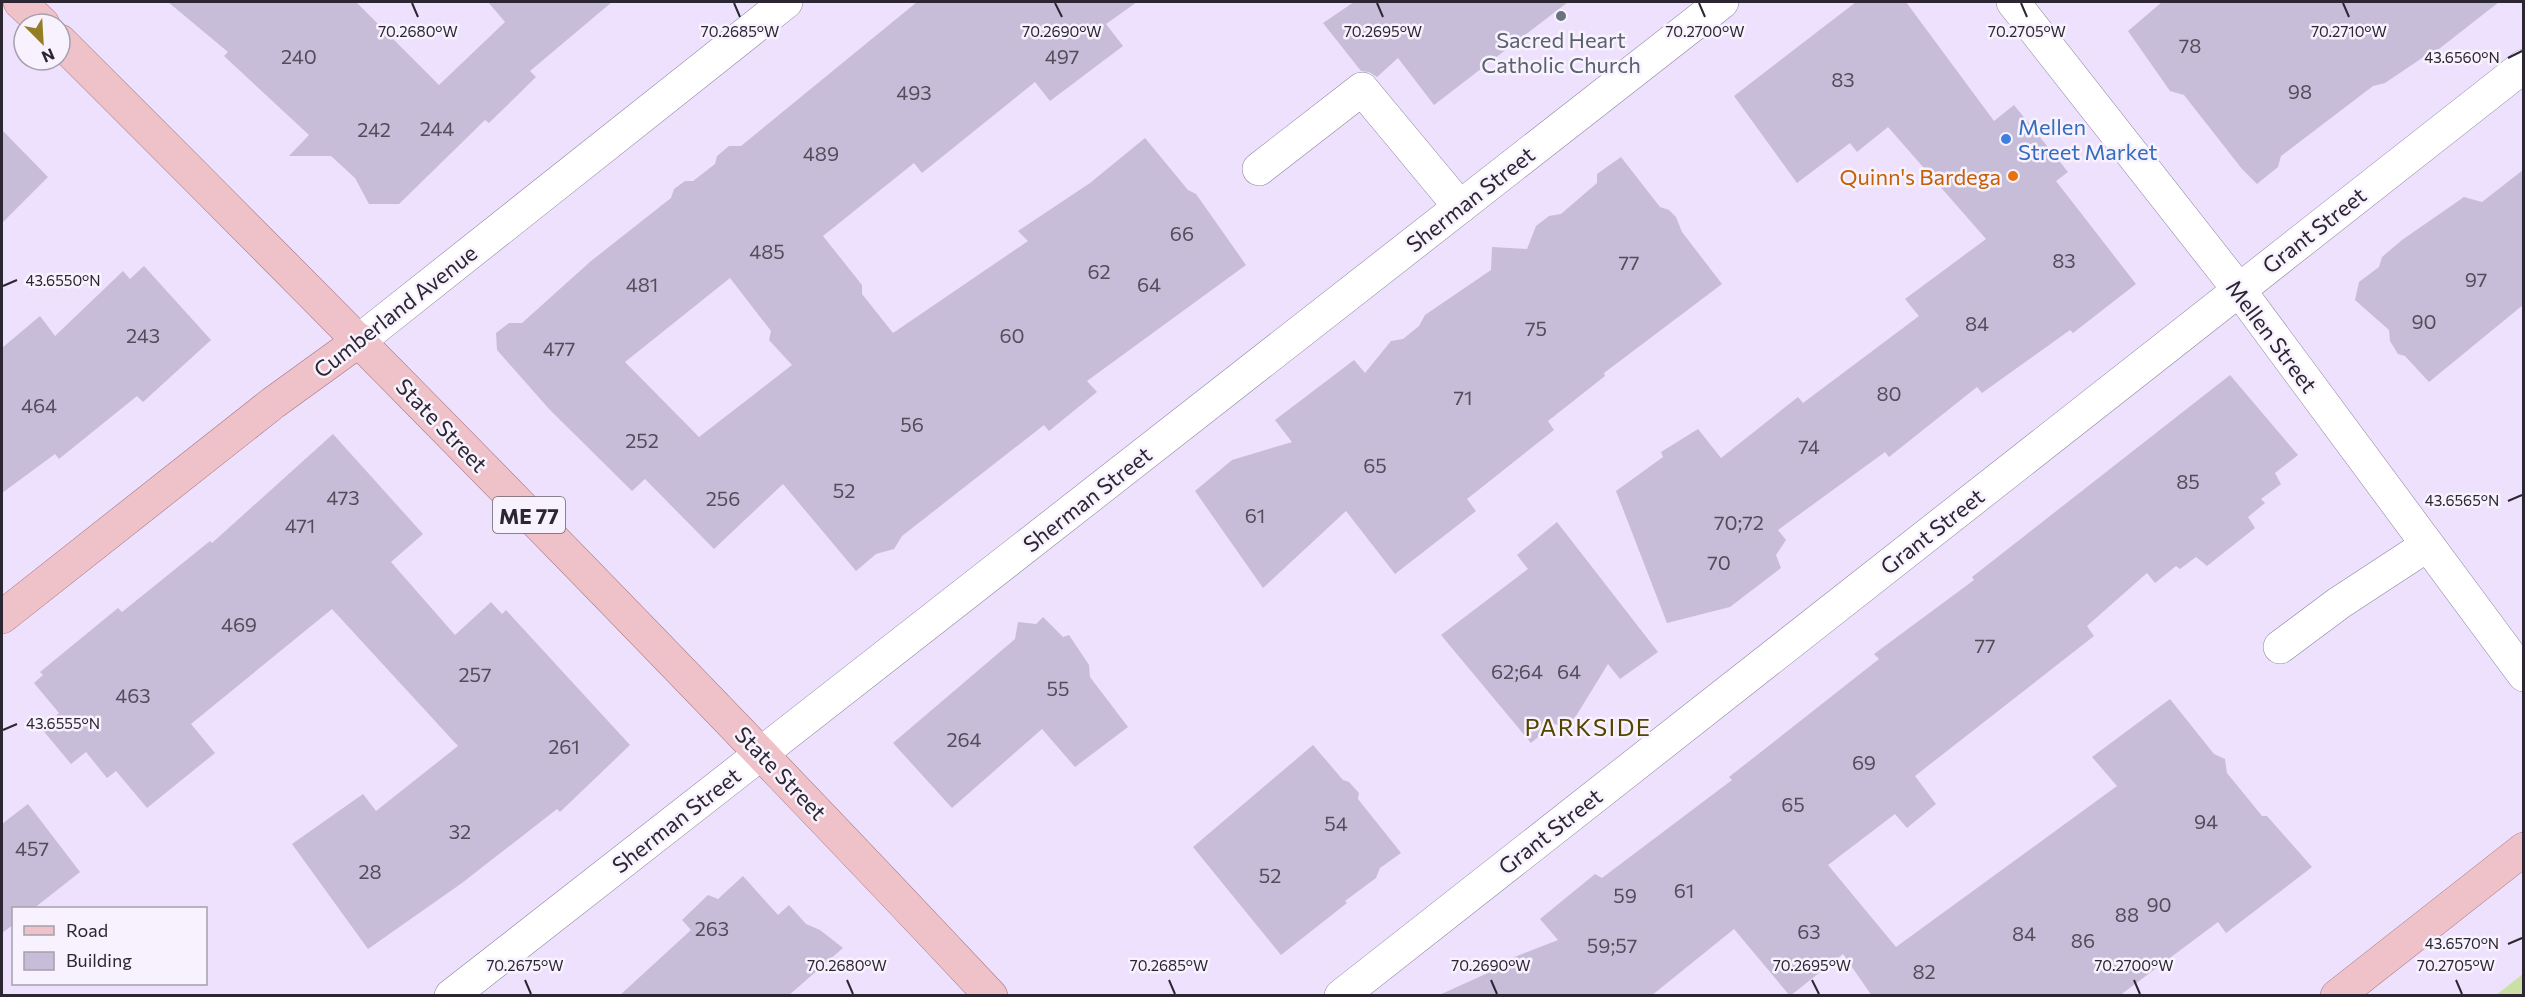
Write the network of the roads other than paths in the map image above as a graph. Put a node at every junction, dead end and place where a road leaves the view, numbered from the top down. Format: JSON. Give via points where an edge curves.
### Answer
{"nodes":[{"id":1,"x":786,"y":2,"type":"edge"},
{"id":2,"x":1722,"y":2,"type":"edge"},
{"id":3,"x":2013,"y":2,"type":"edge"},
{"id":4,"x":72,"y":53,"type":"edge"},
{"id":5,"x":2523,"y":66,"type":"edge"},
{"id":6,"x":1259,"y":169,"type":"dead end"},
{"id":7,"x":1460,"y":207,"type":"junction"},
{"id":8,"x":2239,"y":290,"type":"junction"},
{"id":9,"x":360,"y":340,"type":"junction"},
{"id":10,"x":2426,"y":546,"type":"junction"},
{"id":11,"x":2,"y":617,"type":"edge"},
{"id":12,"x":2280,"y":646,"type":"dead end"},
{"id":13,"x":2523,"y":675,"type":"edge"},
{"id":14,"x":762,"y":753,"type":"junction"},
{"id":15,"x":2523,"y":849,"type":"edge"},
{"id":16,"x":452,"y":996,"type":"edge"},
{"id":17,"x":991,"y":996,"type":"edge"},
{"id":18,"x":1341,"y":996,"type":"edge"},
{"id":19,"x":2337,"y":996,"type":"edge"}],
"edges":[{"from":1,"to":9,"type":"street","name":"Cumberland Avenue"},
{"from":2,"to":7,"type":"street","name":"Sherman Street"},
{"from":3,"to":8,"type":"street","name":"Mellen Street"},
{"from":4,"to":9,"type":"main road","name":"State Street","number":"ME 77"},
{"from":5,"to":8,"type":"street","name":"Grant Street"},
{"from":6,"to":7,"type":"street","via":[[1362,89]]},
{"from":7,"to":14,"type":"street","name":"Sherman Street"},
{"from":8,"to":10,"type":"street","name":"Mellen Street"},
{"from":8,"to":18,"type":"street","name":"Grant Street"},
{"from":9,"to":11,"type":"main road","name":"Cumberland Avenue","via":[[273,403]]},
{"from":9,"to":14,"type":"main road","name":"State Street","number":"ME 77"},
{"from":10,"to":12,"type":"street"},
{"from":10,"to":13,"type":"street","name":"Mellen Street"},
{"from":14,"to":16,"type":"street","name":"Sherman Street"},
{"from":14,"to":17,"type":"main road","name":"State Street","number":"ME 77"},
{"from":15,"to":19,"type":"main road"}]}
